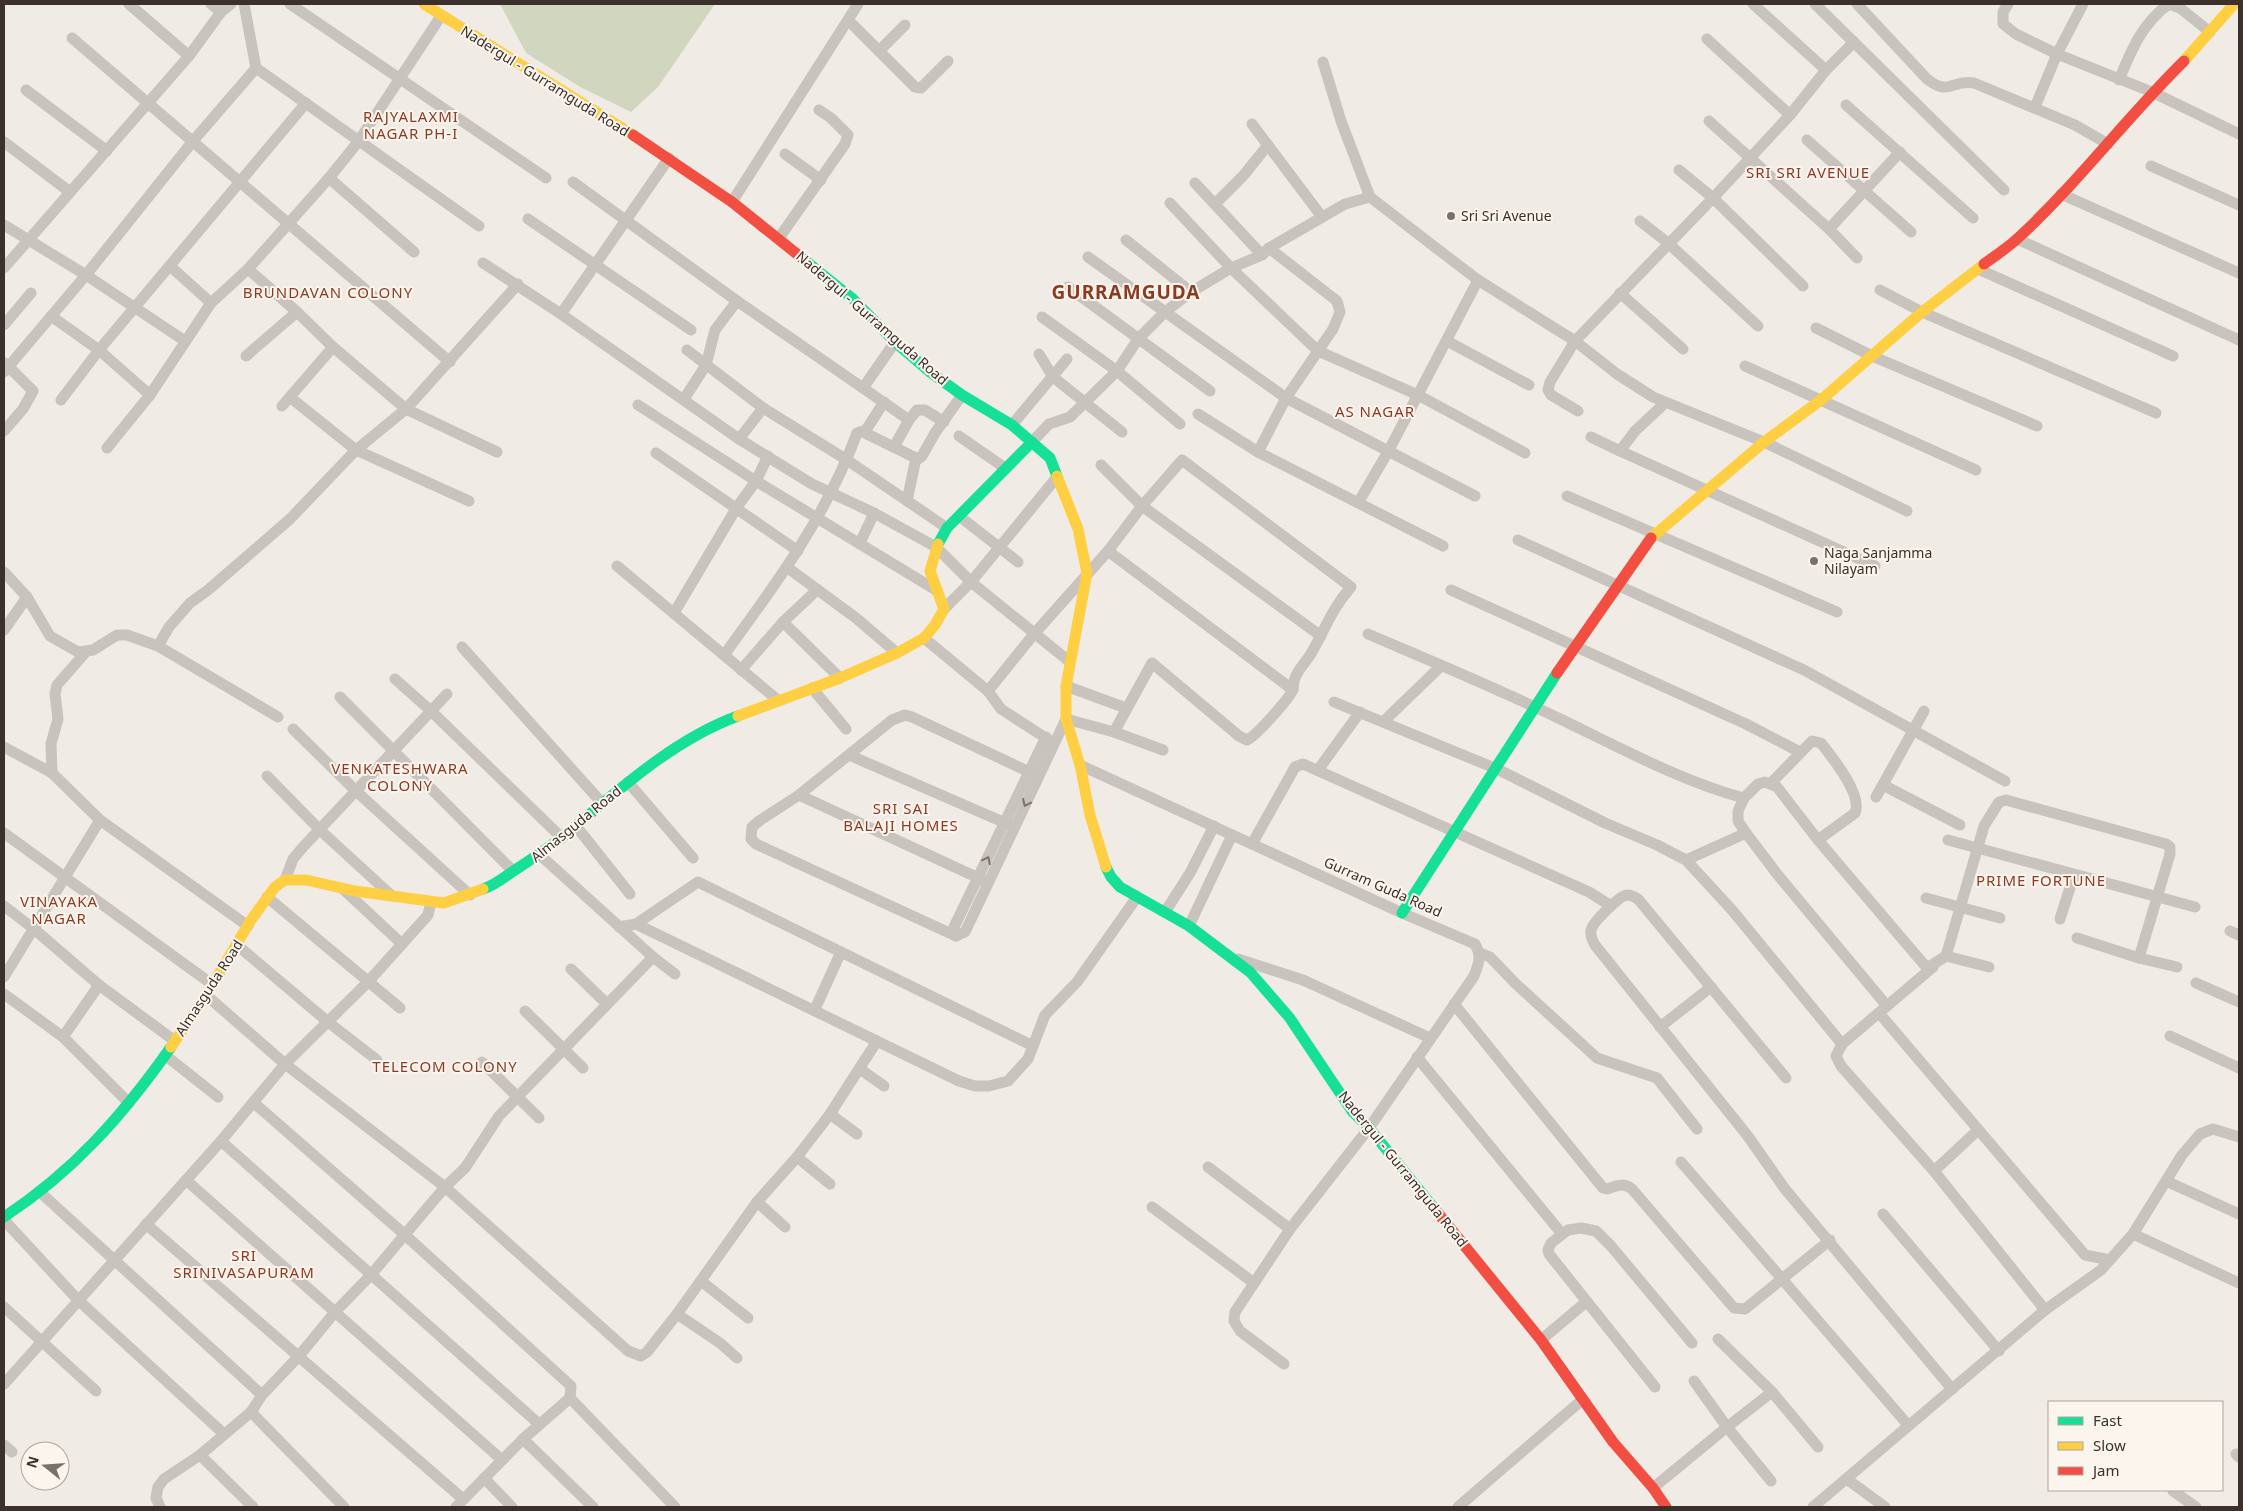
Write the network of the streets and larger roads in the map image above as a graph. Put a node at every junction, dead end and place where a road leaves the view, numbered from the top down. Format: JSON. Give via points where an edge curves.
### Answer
{"nodes":[{"id":1,"x":129,"y":4,"type":"edge"},
{"id":2,"x":211,"y":4,"type":"edge"},
{"id":3,"x":232,"y":4,"type":"edge"},
{"id":4,"x":244,"y":4,"type":"edge"},
{"id":5,"x":290,"y":4,"type":"edge"},
{"id":6,"x":424,"y":4,"type":"edge"},
{"id":7,"x":858,"y":4,"type":"edge"},
{"id":8,"x":1753,"y":4,"type":"edge"},
{"id":9,"x":1815,"y":4,"type":"edge"},
{"id":10,"x":1857,"y":4,"type":"edge"},
{"id":11,"x":2008,"y":4,"type":"edge"},
{"id":12,"x":2083,"y":4,"type":"edge"},
{"id":13,"x":2234,"y":4,"type":"edge"},
{"id":14,"x":220,"y":12,"type":"junction"},
{"id":15,"x":441,"y":16,"type":"junction"},
{"id":16,"x":848,"y":20,"type":"junction"},
{"id":17,"x":905,"y":25,"type":"dead end"},
{"id":18,"x":2210,"y":32,"type":"junction"},
{"id":19,"x":72,"y":38,"type":"dead end"},
{"id":20,"x":1707,"y":39,"type":"dead end"},
{"id":21,"x":1854,"y":42,"type":"junction"},
{"id":22,"x":879,"y":51,"type":"junction"},
{"id":23,"x":2057,"y":54,"type":"junction"},
{"id":24,"x":189,"y":56,"type":"junction"},
{"id":25,"x":948,"y":62,"type":"dead end"},
{"id":26,"x":1323,"y":62,"type":"dead end"},
{"id":27,"x":256,"y":68,"type":"junction"},
{"id":28,"x":1826,"y":70,"type":"junction"},
{"id":29,"x":400,"y":79,"type":"junction"},
{"id":30,"x":2120,"y":80,"type":"junction"},
{"id":31,"x":26,"y":90,"type":"dead end"},
{"id":32,"x":2152,"y":92,"type":"junction"},
{"id":33,"x":147,"y":103,"type":"junction"},
{"id":34,"x":306,"y":103,"type":"junction"},
{"id":35,"x":1846,"y":105,"type":"dead end"},
{"id":36,"x":2036,"y":107,"type":"junction"},
{"id":37,"x":819,"y":110,"type":"dead end"},
{"id":38,"x":1790,"y":115,"type":"junction"},
{"id":39,"x":1709,"y":121,"type":"dead end"},
{"id":40,"x":1252,"y":124,"type":"dead end"},
{"id":41,"x":2239,"y":134,"type":"edge"},
{"id":42,"x":1807,"y":140,"type":"dead end"},
{"id":43,"x":193,"y":141,"type":"junction"},
{"id":44,"x":4,"y":142,"type":"edge"},
{"id":45,"x":358,"y":142,"type":"junction"},
{"id":46,"x":2108,"y":144,"type":"junction"},
{"id":47,"x":1268,"y":145,"type":"junction"},
{"id":48,"x":107,"y":151,"type":"junction"},
{"id":49,"x":1900,"y":152,"type":"junction"},
{"id":50,"x":784,"y":154,"type":"dead end"},
{"id":51,"x":669,"y":158,"type":"junction"},
{"id":52,"x":1749,"y":159,"type":"junction"},
{"id":53,"x":2151,"y":166,"type":"dead end"},
{"id":54,"x":1680,"y":170,"type":"dead end"},
{"id":55,"x":329,"y":178,"type":"junction"},
{"id":56,"x":546,"y":178,"type":"dead end"},
{"id":57,"x":821,"y":180,"type":"junction"},
{"id":58,"x":241,"y":182,"type":"junction"},
{"id":59,"x":573,"y":182,"type":"dead end"},
{"id":60,"x":1195,"y":183,"type":"dead end"},
{"id":61,"x":1865,"y":190,"type":"junction"},
{"id":62,"x":2004,"y":190,"type":"dead end"},
{"id":63,"x":70,"y":192,"type":"junction"},
{"id":64,"x":2061,"y":194,"type":"junction"},
{"id":65,"x":1370,"y":197,"type":"junction"},
{"id":66,"x":1713,"y":198,"type":"junction"},
{"id":67,"x":732,"y":202,"type":"junction"},
{"id":68,"x":1170,"y":203,"type":"dead end"},
{"id":69,"x":1215,"y":204,"type":"junction"},
{"id":70,"x":2239,"y":205,"type":"edge"},
{"id":71,"x":1322,"y":217,"type":"junction"},
{"id":72,"x":1973,"y":218,"type":"dead end"},
{"id":73,"x":528,"y":219,"type":"dead end"},
{"id":74,"x":626,"y":220,"type":"junction"},
{"id":75,"x":1640,"y":221,"type":"dead end"},
{"id":76,"x":288,"y":223,"type":"junction"},
{"id":77,"x":4,"y":225,"type":"edge"},
{"id":78,"x":479,"y":226,"type":"dead end"},
{"id":79,"x":1829,"y":229,"type":"junction"},
{"id":80,"x":1911,"y":232,"type":"dead end"},
{"id":81,"x":780,"y":238,"type":"junction"},
{"id":82,"x":2017,"y":238,"type":"junction"},
{"id":83,"x":28,"y":240,"type":"junction"},
{"id":84,"x":1126,"y":240,"type":"dead end"},
{"id":85,"x":1668,"y":243,"type":"junction"},
{"id":86,"x":1266,"y":251,"type":"junction"},
{"id":87,"x":414,"y":252,"type":"dead end"},
{"id":88,"x":1088,"y":257,"type":"dead end"},
{"id":89,"x":1857,"y":258,"type":"dead end"},
{"id":90,"x":483,"y":263,"type":"dead end"},
{"id":91,"x":596,"y":265,"type":"junction"},
{"id":92,"x":170,"y":266,"type":"junction"},
{"id":93,"x":4,"y":268,"type":"edge"},
{"id":94,"x":248,"y":268,"type":"junction"},
{"id":95,"x":1231,"y":268,"type":"junction"},
{"id":96,"x":1978,"y":269,"type":"junction"},
{"id":97,"x":2239,"y":273,"type":"edge"},
{"id":98,"x":86,"y":275,"type":"junction"},
{"id":99,"x":1478,"y":280,"type":"junction"},
{"id":100,"x":518,"y":284,"type":"junction"},
{"id":101,"x":1803,"y":286,"type":"dead end"},
{"id":102,"x":1068,"y":287,"type":"dead end"},
{"id":103,"x":1880,"y":290,"type":"dead end"},
{"id":104,"x":1191,"y":292,"type":"junction"},
{"id":105,"x":30,"y":293,"type":"dead end"},
{"id":106,"x":1620,"y":293,"type":"junction"},
{"id":107,"x":737,"y":301,"type":"junction"},
{"id":108,"x":211,"y":303,"type":"junction"},
{"id":109,"x":135,"y":307,"type":"junction"},
{"id":110,"x":297,"y":312,"type":"junction"},
{"id":111,"x":1165,"y":312,"type":"junction"},
{"id":112,"x":1922,"y":312,"type":"junction"},
{"id":113,"x":562,"y":314,"type":"junction"},
{"id":114,"x":51,"y":316,"type":"junction"},
{"id":115,"x":1042,"y":317,"type":"dead end"},
{"id":116,"x":4,"y":325,"type":"edge"},
{"id":117,"x":1758,"y":326,"type":"dead end"},
{"id":118,"x":1816,"y":328,"type":"dead end"},
{"id":119,"x":691,"y":330,"type":"dead end"},
{"id":120,"x":1138,"y":339,"type":"junction"},
{"id":121,"x":2239,"y":340,"type":"edge"},
{"id":122,"x":185,"y":341,"type":"junction"},
{"id":123,"x":1447,"y":341,"type":"junction"},
{"id":124,"x":1575,"y":341,"type":"junction"},
{"id":125,"x":895,"y":342,"type":"junction"},
{"id":126,"x":333,"y":347,"type":"junction"},
{"id":127,"x":1683,"y":349,"type":"dead end"},
{"id":128,"x":99,"y":350,"type":"junction"},
{"id":129,"x":687,"y":350,"type":"dead end"},
{"id":130,"x":1318,"y":350,"type":"junction"},
{"id":131,"x":1039,"y":354,"type":"dead end"},
{"id":132,"x":246,"y":356,"type":"dead end"},
{"id":133,"x":1872,"y":356,"type":"junction"},
{"id":134,"x":2173,"y":356,"type":"dead end"},
{"id":135,"x":1067,"y":359,"type":"dead end"},
{"id":136,"x":450,"y":362,"type":"junction"},
{"id":137,"x":706,"y":365,"type":"junction"},
{"id":138,"x":1745,"y":366,"type":"dead end"},
{"id":139,"x":6,"y":367,"type":"edge"},
{"id":140,"x":1117,"y":372,"type":"junction"},
{"id":141,"x":1053,"y":377,"type":"junction"},
{"id":142,"x":1529,"y":385,"type":"dead end"},
{"id":143,"x":863,"y":388,"type":"junction"},
{"id":144,"x":1210,"y":391,"type":"dead end"},
{"id":145,"x":150,"y":395,"type":"junction"},
{"id":146,"x":962,"y":395,"type":"junction"},
{"id":147,"x":1418,"y":395,"type":"junction"},
{"id":148,"x":291,"y":398,"type":"junction"},
{"id":149,"x":1286,"y":398,"type":"junction"},
{"id":150,"x":684,"y":399,"type":"junction"},
{"id":151,"x":61,"y":400,"type":"dead end"},
{"id":152,"x":1821,"y":400,"type":"junction"},
{"id":153,"x":884,"y":402,"type":"junction"},
{"id":154,"x":1085,"y":403,"type":"junction"},
{"id":155,"x":1665,"y":403,"type":"junction"},
{"id":156,"x":638,"y":404,"type":"dead end"},
{"id":157,"x":282,"y":406,"type":"dead end"},
{"id":158,"x":763,"y":408,"type":"junction"},
{"id":159,"x":406,"y":409,"type":"junction"},
{"id":160,"x":1578,"y":411,"type":"dead end"},
{"id":161,"x":2156,"y":413,"type":"dead end"},
{"id":162,"x":1198,"y":414,"type":"dead end"},
{"id":163,"x":909,"y":420,"type":"junction"},
{"id":164,"x":944,"y":422,"type":"junction"},
{"id":165,"x":1180,"y":424,"type":"dead end"},
{"id":166,"x":1012,"y":425,"type":"junction"},
{"id":167,"x":2037,"y":426,"type":"dead end"},
{"id":168,"x":4,"y":431,"type":"edge"},
{"id":169,"x":863,"y":432,"type":"junction"},
{"id":170,"x":1122,"y":432,"type":"dead end"},
{"id":171,"x":959,"y":436,"type":"dead end"},
{"id":172,"x":1591,"y":437,"type":"dead end"},
{"id":173,"x":739,"y":439,"type":"junction"},
{"id":174,"x":1032,"y":442,"type":"junction"},
{"id":175,"x":1764,"y":442,"type":"junction"},
{"id":176,"x":894,"y":447,"type":"junction"},
{"id":177,"x":107,"y":448,"type":"dead end"},
{"id":178,"x":356,"y":450,"type":"junction"},
{"id":179,"x":1389,"y":450,"type":"junction"},
{"id":180,"x":1620,"y":451,"type":"junction"},
{"id":181,"x":497,"y":452,"type":"dead end"},
{"id":182,"x":1258,"y":452,"type":"junction"},
{"id":183,"x":656,"y":453,"type":"dead end"},
{"id":184,"x":1526,"y":453,"type":"dead end"},
{"id":185,"x":768,"y":456,"type":"junction"},
{"id":186,"x":916,"y":458,"type":"junction"},
{"id":187,"x":847,"y":460,"type":"junction"},
{"id":188,"x":1101,"y":465,"type":"dead end"},
{"id":189,"x":1005,"y":468,"type":"junction"},
{"id":190,"x":1976,"y":470,"type":"dead end"},
{"id":191,"x":1057,"y":477,"type":"junction"},
{"id":192,"x":756,"y":481,"type":"junction"},
{"id":193,"x":1707,"y":490,"type":"junction"},
{"id":194,"x":832,"y":493,"type":"junction"},
{"id":195,"x":1475,"y":496,"type":"dead end"},
{"id":196,"x":1568,"y":496,"type":"dead end"},
{"id":197,"x":469,"y":501,"type":"dead end"},
{"id":198,"x":907,"y":501,"type":"junction"},
{"id":199,"x":1358,"y":503,"type":"junction"},
{"id":200,"x":1142,"y":506,"type":"junction"},
{"id":201,"x":737,"y":507,"type":"junction"},
{"id":202,"x":1907,"y":511,"type":"dead end"},
{"id":203,"x":874,"y":514,"type":"junction"},
{"id":204,"x":959,"y":516,"type":"junction"},
{"id":205,"x":817,"y":517,"type":"junction"},
{"id":206,"x":947,"y":528,"type":"junction"},
{"id":207,"x":1654,"y":534,"type":"junction"},
{"id":208,"x":1518,"y":540,"type":"dead end"},
{"id":209,"x":860,"y":543,"type":"junction"},
{"id":210,"x":1443,"y":546,"type":"dead end"},
{"id":211,"x":936,"y":547,"type":"junction"},
{"id":212,"x":999,"y":548,"type":"junction"},
{"id":213,"x":798,"y":551,"type":"junction"},
{"id":214,"x":1108,"y":551,"type":"junction"},
{"id":215,"x":1018,"y":562,"type":"dead end"},
{"id":216,"x":617,"y":566,"type":"dead end"},
{"id":217,"x":1875,"y":566,"type":"dead end"},
{"id":218,"x":788,"y":568,"type":"junction"},
{"id":219,"x":4,"y":572,"type":"edge"},
{"id":220,"x":1087,"y":573,"type":"junction"},
{"id":221,"x":971,"y":582,"type":"junction"},
{"id":222,"x":1616,"y":585,"type":"junction"},
{"id":223,"x":817,"y":590,"type":"junction"},
{"id":224,"x":936,"y":590,"type":"junction"},
{"id":225,"x":1451,"y":590,"type":"dead end"},
{"id":226,"x":27,"y":597,"type":"junction"},
{"id":227,"x":944,"y":609,"type":"junction"},
{"id":228,"x":1837,"y":612,"type":"dead end"},
{"id":229,"x":674,"y":613,"type":"junction"},
{"id":230,"x":783,"y":622,"type":"junction"},
{"id":231,"x":4,"y":630,"type":"edge"},
{"id":232,"x":1034,"y":634,"type":"junction"},
{"id":233,"x":1368,"y":634,"type":"dead end"},
{"id":234,"x":1321,"y":636,"type":"junction"},
{"id":235,"x":924,"y":638,"type":"junction"},
{"id":236,"x":158,"y":646,"type":"junction"},
{"id":237,"x":1575,"y":646,"type":"junction"},
{"id":238,"x":462,"y":647,"type":"dead end"},
{"id":239,"x":897,"y":652,"type":"junction"},
{"id":240,"x":85,"y":653,"type":"junction"},
{"id":241,"x":724,"y":656,"type":"junction"},
{"id":242,"x":1070,"y":662,"type":"junction"},
{"id":243,"x":1441,"y":666,"type":"junction"},
{"id":244,"x":741,"y":670,"type":"junction"},
{"id":245,"x":840,"y":678,"type":"junction"},
{"id":246,"x":395,"y":680,"type":"dead end"},
{"id":247,"x":1066,"y":686,"type":"junction"},
{"id":248,"x":812,"y":688,"type":"junction"},
{"id":249,"x":1293,"y":690,"type":"junction"},
{"id":250,"x":988,"y":691,"type":"junction"},
{"id":251,"x":447,"y":694,"type":"dead end"},
{"id":252,"x":340,"y":697,"type":"dead end"},
{"id":253,"x":779,"y":701,"type":"junction"},
{"id":254,"x":1334,"y":702,"type":"dead end"},
{"id":255,"x":1536,"y":707,"type":"junction"},
{"id":256,"x":1126,"y":708,"type":"junction"},
{"id":257,"x":431,"y":711,"type":"junction"},
{"id":258,"x":1924,"y":711,"type":"dead end"},
{"id":259,"x":1360,"y":712,"type":"junction"},
{"id":260,"x":278,"y":717,"type":"dead end"},
{"id":261,"x":1066,"y":719,"type":"junction"},
{"id":262,"x":1383,"y":722,"type":"junction"},
{"id":263,"x":846,"y":728,"type":"dead end"},
{"id":264,"x":293,"y":729,"type":"dead end"},
{"id":265,"x":1914,"y":730,"type":"junction"},
{"id":266,"x":1114,"y":732,"type":"junction"},
{"id":267,"x":1050,"y":740,"type":"junction"},
{"id":268,"x":394,"y":750,"type":"junction"},
{"id":269,"x":1163,"y":750,"type":"dead end"},
{"id":270,"x":6,"y":752,"type":"edge"},
{"id":271,"x":1800,"y":752,"type":"junction"},
{"id":272,"x":849,"y":755,"type":"junction"},
{"id":273,"x":1080,"y":765,"type":"junction"},
{"id":274,"x":1497,"y":769,"type":"junction"},
{"id":275,"x":1318,"y":770,"type":"junction"},
{"id":276,"x":52,"y":773,"type":"junction"},
{"id":277,"x":1034,"y":774,"type":"junction"},
{"id":278,"x":267,"y":776,"type":"dead end"},
{"id":279,"x":2005,"y":781,"type":"dead end"},
{"id":280,"x":628,"y":782,"type":"junction"},
{"id":281,"x":1771,"y":783,"type":"junction"},
{"id":282,"x":1883,"y":785,"type":"junction"},
{"id":283,"x":357,"y":792,"type":"junction"},
{"id":284,"x":799,"y":795,"type":"junction"},
{"id":285,"x":1876,"y":796,"type":"dead end"},
{"id":286,"x":1744,"y":798,"type":"junction"},
{"id":287,"x":602,"y":803,"type":"junction"},
{"id":288,"x":100,"y":820,"type":"junction"},
{"id":289,"x":1010,"y":825,"type":"junction"},
{"id":290,"x":1960,"y":825,"type":"dead end"},
{"id":291,"x":576,"y":826,"type":"junction"},
{"id":292,"x":1214,"y":826,"type":"junction"},
{"id":293,"x":320,"y":830,"type":"junction"},
{"id":294,"x":1455,"y":831,"type":"junction"},
{"id":295,"x":4,"y":833,"type":"edge"},
{"id":296,"x":1746,"y":833,"type":"junction"},
{"id":297,"x":1232,"y":835,"type":"junction"},
{"id":298,"x":562,"y":838,"type":"junction"},
{"id":299,"x":1818,"y":840,"type":"junction"},
{"id":300,"x":1948,"y":840,"type":"dead end"},
{"id":301,"x":1252,"y":844,"type":"junction"},
{"id":302,"x":1977,"y":848,"type":"junction"},
{"id":303,"x":540,"y":855,"type":"junction"},
{"id":304,"x":693,"y":858,"type":"dead end"},
{"id":305,"x":1686,"y":860,"type":"junction"},
{"id":306,"x":513,"y":871,"type":"junction"},
{"id":307,"x":2074,"y":875,"type":"junction"},
{"id":308,"x":64,"y":876,"type":"junction"},
{"id":309,"x":284,"y":880,"type":"junction"},
{"id":310,"x":984,"y":880,"type":"junction"},
{"id":311,"x":343,"y":888,"type":"junction"},
{"id":312,"x":630,"y":894,"type":"dead end"},
{"id":313,"x":470,"y":895,"type":"junction"},
{"id":314,"x":267,"y":897,"type":"junction"},
{"id":315,"x":394,"y":897,"type":"junction"},
{"id":316,"x":1137,"y":897,"type":"junction"},
{"id":317,"x":2157,"y":897,"type":"junction"},
{"id":318,"x":1926,"y":898,"type":"dead end"},
{"id":319,"x":430,"y":902,"type":"junction"},
{"id":320,"x":4,"y":906,"type":"edge"},
{"id":321,"x":1611,"y":906,"type":"junction"},
{"id":322,"x":2195,"y":906,"type":"dead end"},
{"id":323,"x":1961,"y":908,"type":"junction"},
{"id":324,"x":1165,"y":912,"type":"junction"},
{"id":325,"x":1402,"y":913,"type":"junction"},
{"id":326,"x":2000,"y":918,"type":"dead end"},
{"id":327,"x":2060,"y":919,"type":"dead end"},
{"id":328,"x":636,"y":924,"type":"junction"},
{"id":329,"x":248,"y":926,"type":"junction"},
{"id":330,"x":1189,"y":926,"type":"junction"},
{"id":331,"x":619,"y":927,"type":"junction"},
{"id":332,"x":34,"y":929,"type":"junction"},
{"id":333,"x":2077,"y":938,"type":"dead end"},
{"id":334,"x":402,"y":944,"type":"junction"},
{"id":335,"x":237,"y":945,"type":"junction"},
{"id":336,"x":841,"y":952,"type":"junction"},
{"id":337,"x":1480,"y":953,"type":"junction"},
{"id":338,"x":1225,"y":954,"type":"junction"},
{"id":339,"x":1946,"y":956,"type":"junction"},
{"id":340,"x":653,"y":957,"type":"junction"},
{"id":341,"x":2139,"y":958,"type":"junction"},
{"id":342,"x":1932,"y":967,"type":"junction"},
{"id":343,"x":1989,"y":967,"type":"dead end"},
{"id":344,"x":2177,"y":967,"type":"dead end"},
{"id":345,"x":571,"y":969,"type":"dead end"},
{"id":346,"x":676,"y":974,"type":"dead end"},
{"id":347,"x":4,"y":977,"type":"edge"},
{"id":348,"x":368,"y":982,"type":"junction"},
{"id":349,"x":2196,"y":983,"type":"dead end"},
{"id":350,"x":99,"y":985,"type":"junction"},
{"id":351,"x":1711,"y":987,"type":"junction"},
{"id":352,"x":210,"y":990,"type":"junction"},
{"id":353,"x":4,"y":994,"type":"edge"},
{"id":354,"x":2239,"y":1002,"type":"edge"},
{"id":355,"x":607,"y":1004,"type":"junction"},
{"id":356,"x":1454,"y":1004,"type":"junction"},
{"id":357,"x":400,"y":1008,"type":"dead end"},
{"id":358,"x":816,"y":1009,"type":"junction"},
{"id":359,"x":1883,"y":1010,"type":"junction"},
{"id":360,"x":525,"y":1011,"type":"dead end"},
{"id":361,"x":328,"y":1022,"type":"junction"},
{"id":362,"x":1660,"y":1027,"type":"junction"},
{"id":363,"x":2170,"y":1036,"type":"dead end"},
{"id":364,"x":63,"y":1037,"type":"junction"},
{"id":365,"x":1430,"y":1038,"type":"junction"},
{"id":366,"x":175,"y":1041,"type":"junction"},
{"id":367,"x":877,"y":1041,"type":"junction"},
{"id":368,"x":1842,"y":1044,"type":"junction"},
{"id":369,"x":1034,"y":1046,"type":"junction"},
{"id":370,"x":564,"y":1049,"type":"junction"},
{"id":371,"x":165,"y":1055,"type":"junction"},
{"id":372,"x":1417,"y":1057,"type":"junction"},
{"id":373,"x":377,"y":1060,"type":"dead end"},
{"id":374,"x":482,"y":1062,"type":"dead end"},
{"id":375,"x":286,"y":1064,"type":"junction"},
{"id":376,"x":583,"y":1068,"type":"dead end"},
{"id":377,"x":2239,"y":1068,"type":"edge"},
{"id":378,"x":860,"y":1069,"type":"junction"},
{"id":379,"x":1786,"y":1078,"type":"dead end"},
{"id":380,"x":884,"y":1086,"type":"dead end"},
{"id":381,"x":218,"y":1097,"type":"dead end"},
{"id":382,"x":517,"y":1097,"type":"junction"},
{"id":383,"x":129,"y":1103,"type":"junction"},
{"id":384,"x":254,"y":1103,"type":"junction"},
{"id":385,"x":830,"y":1114,"type":"junction"},
{"id":386,"x":539,"y":1118,"type":"dead end"},
{"id":387,"x":1369,"y":1128,"type":"junction"},
{"id":388,"x":1697,"y":1129,"type":"dead end"},
{"id":389,"x":1978,"y":1130,"type":"junction"},
{"id":390,"x":857,"y":1134,"type":"dead end"},
{"id":391,"x":2239,"y":1137,"type":"edge"},
{"id":392,"x":221,"y":1141,"type":"junction"},
{"id":393,"x":797,"y":1157,"type":"junction"},
{"id":394,"x":1681,"y":1162,"type":"dead end"},
{"id":395,"x":1208,"y":1166,"type":"dead end"},
{"id":396,"x":1934,"y":1171,"type":"junction"},
{"id":397,"x":186,"y":1180,"type":"junction"},
{"id":398,"x":2166,"y":1181,"type":"junction"},
{"id":399,"x":830,"y":1184,"type":"dead end"},
{"id":400,"x":445,"y":1187,"type":"junction"},
{"id":401,"x":41,"y":1193,"type":"junction"},
{"id":402,"x":756,"y":1202,"type":"junction"},
{"id":403,"x":1152,"y":1207,"type":"dead end"},
{"id":404,"x":1883,"y":1214,"type":"dead end"},
{"id":405,"x":2239,"y":1214,"type":"edge"},
{"id":406,"x":4,"y":1218,"type":"edge"},
{"id":407,"x":146,"y":1224,"type":"junction"},
{"id":408,"x":785,"y":1227,"type":"dead end"},
{"id":409,"x":1290,"y":1229,"type":"junction"},
{"id":410,"x":404,"y":1234,"type":"junction"},
{"id":411,"x":1562,"y":1234,"type":"junction"},
{"id":412,"x":2133,"y":1234,"type":"junction"},
{"id":413,"x":1830,"y":1240,"type":"junction"},
{"id":414,"x":2110,"y":1260,"type":"junction"},
{"id":415,"x":114,"y":1261,"type":"junction"},
{"id":416,"x":370,"y":1276,"type":"junction"},
{"id":417,"x":1782,"y":1279,"type":"junction"},
{"id":418,"x":701,"y":1281,"type":"junction"},
{"id":419,"x":2239,"y":1283,"type":"edge"},
{"id":420,"x":1254,"y":1284,"type":"junction"},
{"id":421,"x":78,"y":1300,"type":"junction"},
{"id":422,"x":1586,"y":1302,"type":"junction"},
{"id":423,"x":4,"y":1307,"type":"edge"},
{"id":424,"x":2044,"y":1310,"type":"junction"},
{"id":425,"x":335,"y":1312,"type":"junction"},
{"id":426,"x":678,"y":1314,"type":"junction"},
{"id":427,"x":748,"y":1318,"type":"dead end"},
{"id":428,"x":1718,"y":1339,"type":"dead end"},
{"id":429,"x":1541,"y":1340,"type":"junction"},
{"id":430,"x":41,"y":1341,"type":"junction"},
{"id":431,"x":1692,"y":1343,"type":"dead end"},
{"id":432,"x":1999,"y":1351,"type":"junction"},
{"id":433,"x":299,"y":1356,"type":"junction"},
{"id":434,"x":737,"y":1358,"type":"dead end"},
{"id":435,"x":1284,"y":1364,"type":"dead end"},
{"id":436,"x":5,"y":1380,"type":"edge"},
{"id":437,"x":1694,"y":1381,"type":"dead end"},
{"id":438,"x":1656,"y":1387,"type":"dead end"},
{"id":439,"x":1952,"y":1389,"type":"junction"},
{"id":440,"x":96,"y":1391,"type":"dead end"},
{"id":441,"x":1772,"y":1392,"type":"junction"},
{"id":442,"x":262,"y":1395,"type":"junction"},
{"id":443,"x":570,"y":1398,"type":"junction"},
{"id":444,"x":1582,"y":1400,"type":"junction"},
{"id":445,"x":250,"y":1412,"type":"junction"},
{"id":446,"x":539,"y":1424,"type":"junction"},
{"id":447,"x":1908,"y":1425,"type":"junction"},
{"id":448,"x":1726,"y":1427,"type":"junction"},
{"id":449,"x":224,"y":1434,"type":"junction"},
{"id":450,"x":523,"y":1438,"type":"junction"},
{"id":451,"x":1818,"y":1447,"type":"dead end"},
{"id":452,"x":200,"y":1455,"type":"junction"},
{"id":453,"x":502,"y":1460,"type":"junction"},
{"id":454,"x":484,"y":1478,"type":"junction"},
{"id":455,"x":1848,"y":1480,"type":"junction"},
{"id":456,"x":1771,"y":1481,"type":"dead end"},
{"id":457,"x":1653,"y":1488,"type":"junction"},
{"id":458,"x":2173,"y":1491,"type":"edge"},
{"id":459,"x":460,"y":1503,"type":"edge"},
{"id":460,"x":160,"y":1507,"type":"edge"},
{"id":461,"x":253,"y":1507,"type":"edge"},
{"id":462,"x":344,"y":1507,"type":"edge"},
{"id":463,"x":512,"y":1507,"type":"edge"},
{"id":464,"x":593,"y":1507,"type":"edge"},
{"id":465,"x":675,"y":1507,"type":"edge"},
{"id":466,"x":1458,"y":1507,"type":"edge"},
{"id":467,"x":1666,"y":1507,"type":"edge"},
{"id":468,"x":1813,"y":1507,"type":"edge"},
{"id":469,"x":1885,"y":1507,"type":"edge"},
{"id":470,"x":2196,"y":1507,"type":"edge"}],
"edges":[{"from":1,"to":24,"type":"street"},
{"from":2,"to":14,"type":"street"},
{"from":3,"to":14,"type":"street"},
{"from":4,"to":27,"type":"street"},
{"from":5,"to":29,"type":"street"},
{"from":6,"to":15,"type":"street","name":"Nadergul - Gurramguda Road"},
{"from":7,"to":16,"type":"street"},
{"from":8,"to":28,"type":"street"},
{"from":9,"to":21,"type":"street"},
{"from":10,"to":36,"type":"street","via":[[1937,87],[1974,83]]},
{"from":11,"to":23,"type":"street","via":[[2003,12],[2003,24]]},
{"from":12,"to":23,"type":"street"},
{"from":13,"to":18,"type":"street"},
{"from":14,"to":24,"type":"street"},
{"from":15,"to":29,"type":"street"},
{"from":15,"to":51,"type":"street","name":"Nadergul - Gurramguda Road"},
{"from":16,"to":22,"type":"street"},
{"from":16,"to":67,"type":"street"},
{"from":17,"to":22,"type":"street"},
{"from":18,"to":30,"type":"street","via":[[2180,8],[2169,4],[2145,26],[2133,45]]},
{"from":18,"to":32,"type":"street"},
{"from":19,"to":33,"type":"street"},
{"from":20,"to":38,"type":"street"},
{"from":21,"to":28,"type":"street"},
{"from":21,"to":62,"type":"street"},
{"from":22,"to":25,"type":"street","via":[[915,87],[921,88]]},
{"from":23,"to":30,"type":"street"},
{"from":23,"to":36,"type":"street"},
{"from":24,"to":33,"type":"street"},
{"from":26,"to":65,"type":"street"},
{"from":27,"to":34,"type":"street"},
{"from":27,"to":43,"type":"street"},
{"from":28,"to":38,"type":"street"},
{"from":29,"to":45,"type":"street"},
{"from":29,"to":56,"type":"street"},
{"from":30,"to":32,"type":"street"},
{"from":31,"to":48,"type":"street"},
{"from":32,"to":41,"type":"street"},
{"from":32,"to":46,"type":"street"},
{"from":33,"to":43,"type":"street"},
{"from":33,"to":48,"type":"street"},
{"from":34,"to":45,"type":"street"},
{"from":34,"to":58,"type":"street"},
{"from":35,"to":49,"type":"street"},
{"from":36,"to":46,"type":"street"},
{"from":37,"to":57,"type":"street","via":[[848,135]]},
{"from":38,"to":52,"type":"street"},
{"from":39,"to":52,"type":"street"},
{"from":40,"to":47,"type":"street"},
{"from":42,"to":61,"type":"street"},
{"from":43,"to":58,"type":"street"},
{"from":43,"to":98,"type":"street"},
{"from":44,"to":63,"type":"street"},
{"from":45,"to":55,"type":"street"},
{"from":45,"to":78,"type":"street"},
{"from":46,"to":64,"type":"street"},
{"from":47,"to":69,"type":"street"},
{"from":47,"to":71,"type":"street"},
{"from":48,"to":63,"type":"street"},
{"from":49,"to":61,"type":"street"},
{"from":49,"to":72,"type":"street"},
{"from":50,"to":57,"type":"street"},
{"from":51,"to":67,"type":"street","name":"Nadergul - Gurramguda Road"},
{"from":51,"to":74,"type":"street"},
{"from":52,"to":66,"type":"street"},
{"from":52,"to":79,"type":"street"},
{"from":53,"to":70,"type":"street"},
{"from":54,"to":66,"type":"street"},
{"from":55,"to":76,"type":"street"},
{"from":55,"to":87,"type":"street"},
{"from":57,"to":81,"type":"street"},
{"from":58,"to":76,"type":"street"},
{"from":58,"to":92,"type":"street"},
{"from":59,"to":74,"type":"street"},
{"from":60,"to":69,"type":"street"},
{"from":61,"to":79,"type":"street"},
{"from":61,"to":80,"type":"street"},
{"from":63,"to":83,"type":"street"},
{"from":64,"to":82,"type":"street"},
{"from":64,"to":97,"type":"street"},
{"from":65,"to":71,"type":"street","via":[[1345,204]]},
{"from":65,"to":99,"type":"street"},
{"from":66,"to":85,"type":"street"},
{"from":66,"to":101,"type":"street"},
{"from":67,"to":81,"type":"street","name":"Nadergul - Gurramguda Road"},
{"from":68,"to":95,"type":"street"},
{"from":69,"to":86,"type":"street"},
{"from":71,"to":86,"type":"street"},
{"from":73,"to":91,"type":"street"},
{"from":74,"to":91,"type":"street"},
{"from":74,"to":107,"type":"street"},
{"from":75,"to":85,"type":"street"},
{"from":76,"to":94,"type":"street"},
{"from":76,"to":136,"type":"street"},
{"from":77,"to":83,"type":"street"},
{"from":79,"to":89,"type":"street"},
{"from":81,"to":125,"type":"street","name":"Nadergul - Gurramguda Road","via":[[853,299]]},
{"from":82,"to":96,"type":"street"},
{"from":82,"to":121,"type":"street"},
{"from":83,"to":93,"type":"street"},
{"from":83,"to":98,"type":"street"},
{"from":84,"to":104,"type":"street"},
{"from":85,"to":106,"type":"street"},
{"from":85,"to":117,"type":"street"},
{"from":86,"to":95,"type":"street"},
{"from":86,"to":130,"type":"street","via":[[1337,301],[1340,312]]},
{"from":88,"to":111,"type":"street"},
{"from":90,"to":100,"type":"street"},
{"from":91,"to":113,"type":"street"},
{"from":91,"to":119,"type":"street"},
{"from":92,"to":108,"type":"street"},
{"from":92,"to":109,"type":"street"},
{"from":94,"to":108,"type":"street"},
{"from":94,"to":110,"type":"street"},
{"from":95,"to":104,"type":"street"},
{"from":95,"to":130,"type":"street"},
{"from":96,"to":112,"type":"street"},
{"from":96,"to":134,"type":"street"},
{"from":98,"to":109,"type":"street"},
{"from":98,"to":114,"type":"street"},
{"from":99,"to":123,"type":"street"},
{"from":99,"to":124,"type":"street"},
{"from":100,"to":113,"type":"street"},
{"from":100,"to":136,"type":"street"},
{"from":102,"to":120,"type":"street"},
{"from":103,"to":112,"type":"street"},
{"from":104,"to":111,"type":"street"},
{"from":105,"to":116,"type":"street"},
{"from":106,"to":124,"type":"street"},
{"from":106,"to":127,"type":"street"},
{"from":107,"to":137,"type":"street","via":[[715,330]]},
{"from":107,"to":143,"type":"street"},
{"from":108,"to":122,"type":"street"},
{"from":109,"to":122,"type":"street"},
{"from":109,"to":128,"type":"street"},
{"from":110,"to":126,"type":"street"},
{"from":110,"to":132,"type":"street"},
{"from":111,"to":120,"type":"street"},
{"from":111,"to":149,"type":"street"},
{"from":112,"to":133,"type":"street"},
{"from":112,"to":161,"type":"street"},
{"from":113,"to":150,"type":"street"},
{"from":114,"to":128,"type":"street"},
{"from":114,"to":139,"type":"street"},
{"from":115,"to":140,"type":"street"},
{"from":118,"to":133,"type":"street"},
{"from":120,"to":140,"type":"street"},
{"from":120,"to":144,"type":"street"},
{"from":122,"to":145,"type":"street"},
{"from":123,"to":142,"type":"street"},
{"from":123,"to":147,"type":"street"},
{"from":124,"to":155,"type":"street","via":[[1642,391]]},
{"from":124,"to":160,"type":"street","via":[[1548,390]]},
{"from":125,"to":143,"type":"street"},
{"from":125,"to":146,"type":"street","name":"Nadergul - Gurramguda Road"},
{"from":126,"to":148,"type":"street"},
{"from":126,"to":159,"type":"street"},
{"from":128,"to":145,"type":"street"},
{"from":128,"to":151,"type":"street"},
{"from":129,"to":137,"type":"street"},
{"from":130,"to":147,"type":"street"},
{"from":130,"to":149,"type":"street"},
{"from":131,"to":141,"type":"street"},
{"from":133,"to":152,"type":"street"},
{"from":133,"to":167,"type":"street"},
{"from":135,"to":141,"type":"street"},
{"from":136,"to":159,"type":"street"},
{"from":137,"to":150,"type":"street"},
{"from":137,"to":158,"type":"street"},
{"from":138,"to":152,"type":"street"},
{"from":139,"to":168,"type":"street","via":[[32,391],[23,409]]},
{"from":140,"to":154,"type":"street"},
{"from":140,"to":165,"type":"street"},
{"from":141,"to":154,"type":"street"},
{"from":141,"to":166,"type":"street"},
{"from":143,"to":153,"type":"street"},
{"from":145,"to":177,"type":"street"},
{"from":146,"to":164,"type":"street"},
{"from":146,"to":166,"type":"street","name":"Nadergul - Gurramguda Road"},
{"from":147,"to":179,"type":"street"},
{"from":147,"to":184,"type":"street"},
{"from":148,"to":157,"type":"street"},
{"from":148,"to":178,"type":"street"},
{"from":149,"to":179,"type":"street"},
{"from":149,"to":182,"type":"street"},
{"from":150,"to":173,"type":"street"},
{"from":152,"to":175,"type":"street"},
{"from":152,"to":190,"type":"street"},
{"from":153,"to":163,"type":"street"},
{"from":153,"to":169,"type":"street"},
{"from":154,"to":170,"type":"street"},
{"from":154,"to":174,"type":"street","via":[[1070,417],[1049,424]]},
{"from":155,"to":175,"type":"street"},
{"from":155,"to":180,"type":"street","via":[[1635,431]]},
{"from":156,"to":192,"type":"street"},
{"from":158,"to":173,"type":"street"},
{"from":158,"to":187,"type":"street"},
{"from":159,"to":178,"type":"street"},
{"from":159,"to":181,"type":"street"},
{"from":162,"to":182,"type":"street"},
{"from":163,"to":164,"type":"street","via":[[918,410],[924,410]]},
{"from":163,"to":176,"type":"street"},
{"from":164,"to":186,"type":"street","via":[[922,456]]},
{"from":166,"to":174,"type":"street","name":"Nadergul - Gurramguda Road"},
{"from":169,"to":176,"type":"street"},
{"from":169,"to":187,"type":"street","via":[[857,433]]},
{"from":171,"to":189,"type":"street"},
{"from":172,"to":180,"type":"street"},
{"from":173,"to":185,"type":"street"},
{"from":174,"to":189,"type":"street"},
{"from":174,"to":191,"type":"street","name":"Nadergul - Gurramguda Road","via":[[1050,458]]},
{"from":175,"to":193,"type":"street"},
{"from":175,"to":202,"type":"street"},
{"from":176,"to":186,"type":"street"},
{"from":178,"to":197,"type":"street"},
{"from":178,"to":236,"type":"street","via":[[290,519],[190,603],[169,627]]},
{"from":179,"to":195,"type":"street"},
{"from":179,"to":199,"type":"street"},
{"from":180,"to":193,"type":"street"},
{"from":182,"to":199,"type":"street"},
{"from":183,"to":201,"type":"street"},
{"from":185,"to":192,"type":"street"},
{"from":185,"to":194,"type":"street"},
{"from":186,"to":198,"type":"street"},
{"from":187,"to":194,"type":"street"},
{"from":187,"to":198,"type":"street"},
{"from":188,"to":200,"type":"street"},
{"from":189,"to":204,"type":"street"},
{"from":191,"to":212,"type":"street"},
{"from":191,"to":220,"type":"street","name":"Nadergul - Gurramguda Road","via":[[1078,529]]},
{"from":192,"to":201,"type":"street"},
{"from":192,"to":205,"type":"street"},
{"from":193,"to":207,"type":"street"},
{"from":193,"to":217,"type":"street"},
{"from":194,"to":203,"type":"street"},
{"from":194,"to":205,"type":"street"},
{"from":196,"to":207,"type":"street"},
{"from":198,"to":206,"type":"street"},
{"from":199,"to":210,"type":"street"},
{"from":200,"to":214,"type":"street"},
{"from":200,"to":234,"type":"street"},
{"from":200,"to":234,"type":"street","via":[[1182,460],[1351,587],[1335,606]]},
{"from":201,"to":213,"type":"street"},
{"from":201,"to":229,"type":"street"},
{"from":203,"to":209,"type":"street"},
{"from":203,"to":211,"type":"street"},
{"from":204,"to":206,"type":"street"},
{"from":204,"to":212,"type":"street"},
{"from":205,"to":209,"type":"street"},
{"from":205,"to":213,"type":"street"},
{"from":206,"to":211,"type":"street"},
{"from":207,"to":222,"type":"street"},
{"from":207,"to":228,"type":"street"},
{"from":208,"to":222,"type":"street"},
{"from":209,"to":224,"type":"street"},
{"from":211,"to":221,"type":"street"},
{"from":211,"to":224,"type":"street","via":[[930,571]]},
{"from":212,"to":215,"type":"street"},
{"from":212,"to":221,"type":"street"},
{"from":213,"to":218,"type":"street"},
{"from":214,"to":220,"type":"street"},
{"from":214,"to":249,"type":"street"},
{"from":216,"to":229,"type":"street"},
{"from":218,"to":223,"type":"street"},
{"from":218,"to":241,"type":"street"},
{"from":219,"to":226,"type":"street"},
{"from":220,"to":232,"type":"street"},
{"from":220,"to":242,"type":"street","name":"Nadergul - Gurramguda Road"},
{"from":221,"to":227,"type":"street"},
{"from":221,"to":232,"type":"street"},
{"from":222,"to":237,"type":"street"},
{"from":222,"to":265,"type":"street","via":[[1804,670]]},
{"from":223,"to":230,"type":"street"},
{"from":223,"to":239,"type":"street"},
{"from":224,"to":227,"type":"street"},
{"from":225,"to":237,"type":"street"},
{"from":226,"to":231,"type":"street"},
{"from":226,"to":240,"type":"street","via":[[50,636]]},
{"from":227,"to":235,"type":"street","name":"Almasguda Road"},
{"from":229,"to":241,"type":"street"},
{"from":230,"to":244,"type":"street"},
{"from":230,"to":245,"type":"street"},
{"from":232,"to":242,"type":"street"},
{"from":232,"to":250,"type":"street"},
{"from":233,"to":243,"type":"street"},
{"from":234,"to":249,"type":"street","via":[[1294,678]]},
{"from":235,"to":239,"type":"street","name":"Almasguda Road"},
{"from":235,"to":250,"type":"street"},
{"from":236,"to":240,"type":"street","via":[[127,635],[117,635]]},
{"from":236,"to":260,"type":"street"},
{"from":237,"to":255,"type":"street"},
{"from":237,"to":271,"type":"street"},
{"from":238,"to":287,"type":"street"},
{"from":239,"to":245,"type":"street","name":"Almasguda Road"},
{"from":240,"to":276,"type":"street","via":[[57,685],[58,719],[51,744]]},
{"from":241,"to":244,"type":"street"},
{"from":242,"to":247,"type":"street","name":"Nadergul - Gurramguda Road"},
{"from":243,"to":255,"type":"street"},
{"from":243,"to":262,"type":"street"},
{"from":244,"to":253,"type":"street"},
{"from":245,"to":248,"type":"street","name":"Almasguda Road"},
{"from":246,"to":257,"type":"street"},
{"from":247,"to":256,"type":"street"},
{"from":247,"to":261,"type":"street","name":"Nadergul - Gurramguda Road"},
{"from":248,"to":253,"type":"street","name":"Almasguda Road"},
{"from":248,"to":263,"type":"street"},
{"from":249,"to":256,"type":"street","via":[[1263,728],[1247,740],[1238,736],[1152,663]]},
{"from":250,"to":267,"type":"street","via":[[1001,709]]},
{"from":251,"to":257,"type":"street"},
{"from":252,"to":268,"type":"street"},
{"from":253,"to":280,"type":"street","name":"Almasguda Road","via":[[688,740]]},
{"from":254,"to":259,"type":"street"},
{"from":255,"to":274,"type":"street"},
{"from":255,"to":286,"type":"street","via":[[1658,765],[1723,793]]},
{"from":256,"to":266,"type":"street"},
{"from":257,"to":268,"type":"street"},
{"from":257,"to":298,"type":"street"},
{"from":258,"to":265,"type":"street"},
{"from":259,"to":262,"type":"street"},
{"from":259,"to":275,"type":"street"},
{"from":261,"to":266,"type":"street"},
{"from":261,"to":267,"type":"street"},
{"from":261,"to":273,"type":"street","name":"Nadergul - Gurramguda Road"},
{"from":262,"to":274,"type":"street"},
{"from":264,"to":283,"type":"street"},
{"from":265,"to":279,"type":"street"},
{"from":265,"to":282,"type":"street"},
{"from":266,"to":269,"type":"street"},
{"from":267,"to":277,"type":"street"},
{"from":268,"to":283,"type":"street"},
{"from":268,"to":306,"type":"street"},
{"from":270,"to":276,"type":"street"},
{"from":271,"to":281,"type":"street"},
{"from":271,"to":299,"type":"street","via":[[1812,741],[1821,743],[1839,767],[1857,802],[1855,812]]},
{"from":272,"to":277,"type":"street","via":[[892,720],[904,715]]},
{"from":272,"to":284,"type":"street"},
{"from":272,"to":289,"type":"street"},
{"from":273,"to":292,"type":"street","name":"Gurram Guda Road"},
{"from":273,"to":316,"type":"street","name":"Nadergul - Gurramguda Road","via":[[1104,862],[1116,882]]},
{"from":274,"to":294,"type":"street"},
{"from":274,"to":305,"type":"street"},
{"from":275,"to":294,"type":"street"},
{"from":275,"to":301,"type":"street","via":[[1303,764],[1295,767]]},
{"from":276,"to":288,"type":"street"},
{"from":277,"to":289,"type":"street"},
{"from":278,"to":293,"type":"street"},
{"from":280,"to":287,"type":"street","name":"Almasguda Road"},
{"from":280,"to":304,"type":"street"},
{"from":281,"to":286,"type":"street","via":[[1758,784]]},
{"from":281,"to":299,"type":"street"},
{"from":282,"to":285,"type":"street"},
{"from":282,"to":290,"type":"street"},
{"from":283,"to":293,"type":"street"},
{"from":283,"to":313,"type":"street"},
{"from":284,"to":310,"type":"street"},
{"from":284,"to":310,"type":"street","via":[[752,827],[751,839],[756,844],[956,936],[965,932]]},
{"from":286,"to":296,"type":"street","via":[[1738,811],[1738,821]]},
{"from":287,"to":291,"type":"street","name":"Almasguda Road"},
{"from":288,"to":308,"type":"street"},
{"from":288,"to":329,"type":"street"},
{"from":289,"to":310,"type":"street"},
{"from":291,"to":298,"type":"street","name":"Almasguda Road"},
{"from":291,"to":312,"type":"street"},
{"from":292,"to":297,"type":"street","name":"Gurram Guda Road"},
{"from":292,"to":324,"type":"street"},
{"from":293,"to":309,"type":"street","via":[[293,859]]},
{"from":293,"to":315,"type":"street"},
{"from":294,"to":321,"type":"street","via":[[1589,892]]},
{"from":294,"to":325,"type":"street"},
{"from":295,"to":308,"type":"street"},
{"from":296,"to":305,"type":"street"},
{"from":296,"to":359,"type":"street"},
{"from":297,"to":301,"type":"street","name":"Gurram Guda Road"},
{"from":297,"to":330,"type":"street"},
{"from":298,"to":303,"type":"street","name":"Almasguda Road"},
{"from":299,"to":342,"type":"street","via":[[1925,967]]},
{"from":300,"to":302,"type":"street"},
{"from":301,"to":325,"type":"street","name":"Gurram Guda Road"},
{"from":302,"to":307,"type":"street"},
{"from":302,"to":317,"type":"street","via":[[1993,811],[1999,802],[2006,800],[2166,844],[2170,847],[2170,854]]},
{"from":302,"to":323,"type":"street"},
{"from":303,"to":306,"type":"street","name":"Almasguda Road"},
{"from":303,"to":331,"type":"street"},
{"from":305,"to":368,"type":"street","via":[[1732,910]]},
{"from":306,"to":313,"type":"street","name":"Almasguda Road","via":[[495,885]]},
{"from":307,"to":317,"type":"street"},
{"from":307,"to":327,"type":"street"},
{"from":308,"to":332,"type":"street"},
{"from":308,"to":352,"type":"street"},
{"from":309,"to":311,"type":"street","name":"Almasguda Road","via":[[297,879]]},
{"from":309,"to":314,"type":"street","name":"Almasguda Road"},
{"from":311,"to":315,"type":"street","name":"Almasguda Road"},
{"from":311,"to":334,"type":"street"},
{"from":313,"to":319,"type":"street","name":"Almasguda Road","via":[[444,903]]},
{"from":314,"to":329,"type":"street","name":"Almasguda Road"},
{"from":314,"to":348,"type":"street"},
{"from":315,"to":319,"type":"street","name":"Almasguda Road"},
{"from":316,"to":324,"type":"street","name":"Nadergul - Gurramguda Road"},
{"from":316,"to":369,"type":"street","via":[[1077,982],[1045,1015]]},
{"from":317,"to":322,"type":"street"},
{"from":317,"to":341,"type":"street"},
{"from":318,"to":323,"type":"street"},
{"from":319,"to":334,"type":"street","via":[[428,915]]},
{"from":320,"to":332,"type":"street"},
{"from":321,"to":351,"type":"street","via":[[1625,896],[1638,899]]},
{"from":321,"to":362,"type":"street","via":[[1592,926],[1592,939]]},
{"from":323,"to":326,"type":"street"},
{"from":323,"to":339,"type":"street"},
{"from":324,"to":330,"type":"street","name":"Nadergul - Gurramguda Road"},
{"from":325,"to":337,"type":"street","name":"Gurram Guda Road","via":[[1474,944]]},
{"from":328,"to":331,"type":"street"},
{"from":328,"to":336,"type":"street","via":[[698,882]]},
{"from":328,"to":358,"type":"street"},
{"from":329,"to":335,"type":"street","name":"Almasguda Road"},
{"from":330,"to":338,"type":"street","name":"Nadergul - Gurramguda Road"},
{"from":331,"to":340,"type":"street"},
{"from":332,"to":347,"type":"street"},
{"from":332,"to":350,"type":"street"},
{"from":333,"to":341,"type":"street"},
{"from":334,"to":348,"type":"street"},
{"from":335,"to":352,"type":"street","name":"Almasguda Road"},
{"from":335,"to":361,"type":"street"},
{"from":336,"to":358,"type":"street"},
{"from":336,"to":369,"type":"street"},
{"from":337,"to":356,"type":"street","via":[[1474,976]]},
{"from":337,"to":388,"type":"street","name":"Gurram Guda Road","via":[[1490,958],[1596,1058],[1657,1078]]},
{"from":338,"to":365,"type":"street","via":[[1302,980]]},
{"from":338,"to":387,"type":"street","name":"Nadergul - Gurramguda Road","via":[[1250,972],[1289,1017],[1342,1096]]},
{"from":339,"to":342,"type":"street"},
{"from":339,"to":343,"type":"street"},
{"from":340,"to":346,"type":"street"},
{"from":340,"to":355,"type":"street"},
{"from":341,"to":344,"type":"street"},
{"from":342,"to":359,"type":"street"},
{"from":345,"to":355,"type":"street"},
{"from":348,"to":357,"type":"street"},
{"from":348,"to":361,"type":"street"},
{"from":349,"to":354,"type":"street"},
{"from":350,"to":364,"type":"street"},
{"from":350,"to":366,"type":"street"},
{"from":351,"to":362,"type":"street"},
{"from":351,"to":379,"type":"street"},
{"from":352,"to":366,"type":"street","name":"Almasguda Road"},
{"from":352,"to":375,"type":"street"},
{"from":353,"to":364,"type":"street"},
{"from":355,"to":370,"type":"street"},
{"from":356,"to":365,"type":"street"},
{"from":356,"to":417,"type":"street","via":[[1603,1188],[1607,1190],[1618,1184],[1632,1189],[1729,1305],[1745,1309]]},
{"from":358,"to":367,"type":"street"},
{"from":359,"to":368,"type":"street"},
{"from":359,"to":389,"type":"street"},
{"from":360,"to":370,"type":"street"},
{"from":361,"to":373,"type":"street"},
{"from":361,"to":375,"type":"street"},
{"from":362,"to":413,"type":"street","via":[[1785,1188]]},
{"from":363,"to":377,"type":"street"},
{"from":364,"to":383,"type":"street"},
{"from":365,"to":372,"type":"street"},
{"from":366,"to":371,"type":"street","name":"Almasguda Road"},
{"from":367,"to":369,"type":"street","via":[[975,1086],[1008,1080],[1028,1059]]},
{"from":367,"to":378,"type":"street"},
{"from":368,"to":396,"type":"street","via":[[1836,1056],[1841,1066]]},
{"from":370,"to":376,"type":"street"},
{"from":370,"to":382,"type":"street"},
{"from":371,"to":381,"type":"street"},
{"from":371,"to":383,"type":"street","name":"Almasguda Road"},
{"from":372,"to":387,"type":"street"},
{"from":372,"to":411,"type":"street"},
{"from":374,"to":382,"type":"street"},
{"from":375,"to":384,"type":"street"},
{"from":375,"to":400,"type":"street"},
{"from":378,"to":380,"type":"street"},
{"from":378,"to":385,"type":"street"},
{"from":382,"to":386,"type":"street"},
{"from":382,"to":400,"type":"street","via":[[499,1116],[465,1168]]},
{"from":383,"to":401,"type":"street","name":"Almasguda Road","via":[[80,1160]]},
{"from":384,"to":392,"type":"street"},
{"from":384,"to":410,"type":"street"},
{"from":385,"to":390,"type":"street"},
{"from":385,"to":393,"type":"street"},
{"from":387,"to":409,"type":"street"},
{"from":387,"to":429,"type":"street","name":"Nadergul - Gurramguda Road"},
{"from":389,"to":396,"type":"street"},
{"from":389,"to":414,"type":"street","via":[[2084,1255]]},
{"from":391,"to":398,"type":"street","via":[[2213,1129],[2200,1134],[2192,1140]]},
{"from":392,"to":397,"type":"street"},
{"from":392,"to":416,"type":"street"},
{"from":393,"to":399,"type":"street"},
{"from":393,"to":402,"type":"street"},
{"from":394,"to":417,"type":"street"},
{"from":395,"to":409,"type":"street"},
{"from":396,"to":424,"type":"street"},
{"from":397,"to":407,"type":"street"},
{"from":397,"to":425,"type":"street"},
{"from":398,"to":405,"type":"street"},
{"from":398,"to":412,"type":"street"},
{"from":400,"to":410,"type":"street"},
{"from":400,"to":426,"type":"street","via":[[634,1355],[647,1352]]},
{"from":401,"to":406,"type":"street","name":"Almasguda Road"},
{"from":401,"to":415,"type":"street"},
{"from":402,"to":408,"type":"street"},
{"from":402,"to":418,"type":"street"},
{"from":403,"to":420,"type":"street"},
{"from":404,"to":432,"type":"street"},
{"from":406,"to":421,"type":"street"},
{"from":407,"to":415,"type":"street"},
{"from":407,"to":433,"type":"street"},
{"from":409,"to":420,"type":"street"},
{"from":410,"to":416,"type":"street"},
{"from":410,"to":443,"type":"street","via":[[568,1381]]},
{"from":411,"to":422,"type":"street","via":[[1551,1243],[1549,1254]]},
{"from":411,"to":431,"type":"street","via":[[1581,1228],[1596,1231],[1602,1236]]},
{"from":412,"to":414,"type":"street"},
{"from":412,"to":419,"type":"street"},
{"from":413,"to":417,"type":"street"},
{"from":413,"to":439,"type":"street"},
{"from":414,"to":424,"type":"street","via":[[2101,1270]]},
{"from":415,"to":421,"type":"street"},
{"from":415,"to":442,"type":"street"},
{"from":416,"to":425,"type":"street"},
{"from":416,"to":446,"type":"street"},
{"from":417,"to":447,"type":"street"},
{"from":418,"to":426,"type":"street"},
{"from":418,"to":427,"type":"street"},
{"from":420,"to":435,"type":"street","via":[[1235,1312],[1234,1321],[1240,1331]]},
{"from":421,"to":430,"type":"street"},
{"from":421,"to":449,"type":"street"},
{"from":422,"to":429,"type":"street"},
{"from":422,"to":438,"type":"street"},
{"from":423,"to":430,"type":"street"},
{"from":424,"to":432,"type":"street"},
{"from":425,"to":433,"type":"street"},
{"from":425,"to":453,"type":"street"},
{"from":426,"to":434,"type":"street"},
{"from":428,"to":441,"type":"street"},
{"from":429,"to":444,"type":"street","name":"Nadergul - Gurramguda Road"},
{"from":430,"to":436,"type":"street"},
{"from":430,"to":440,"type":"street"},
{"from":432,"to":439,"type":"street"},
{"from":433,"to":442,"type":"street"},
{"from":433,"to":459,"type":"street"},
{"from":437,"to":448,"type":"street"},
{"from":439,"to":447,"type":"street"},
{"from":441,"to":448,"type":"street"},
{"from":441,"to":451,"type":"street"},
{"from":442,"to":445,"type":"street"},
{"from":443,"to":446,"type":"street"},
{"from":443,"to":465,"type":"street"},
{"from":444,"to":457,"type":"street","name":"Nadergul - Gurramguda Road"},
{"from":444,"to":466,"type":"street"},
{"from":445,"to":449,"type":"street"},
{"from":445,"to":462,"type":"street"},
{"from":446,"to":450,"type":"street"},
{"from":447,"to":455,"type":"street"},
{"from":448,"to":456,"type":"street"},
{"from":448,"to":457,"type":"street"},
{"from":449,"to":452,"type":"street"},
{"from":450,"to":453,"type":"street"},
{"from":450,"to":464,"type":"street"},
{"from":452,"to":460,"type":"street","via":[[164,1479],[156,1498]]},
{"from":452,"to":461,"type":"street"},
{"from":453,"to":454,"type":"street"},
{"from":454,"to":459,"type":"street"},
{"from":454,"to":463,"type":"street"},
{"from":455,"to":468,"type":"street"},
{"from":455,"to":469,"type":"street"},
{"from":457,"to":467,"type":"street","name":"Nadergul - Gurramguda Road"},
{"from":458,"to":470,"type":"street"}]}
